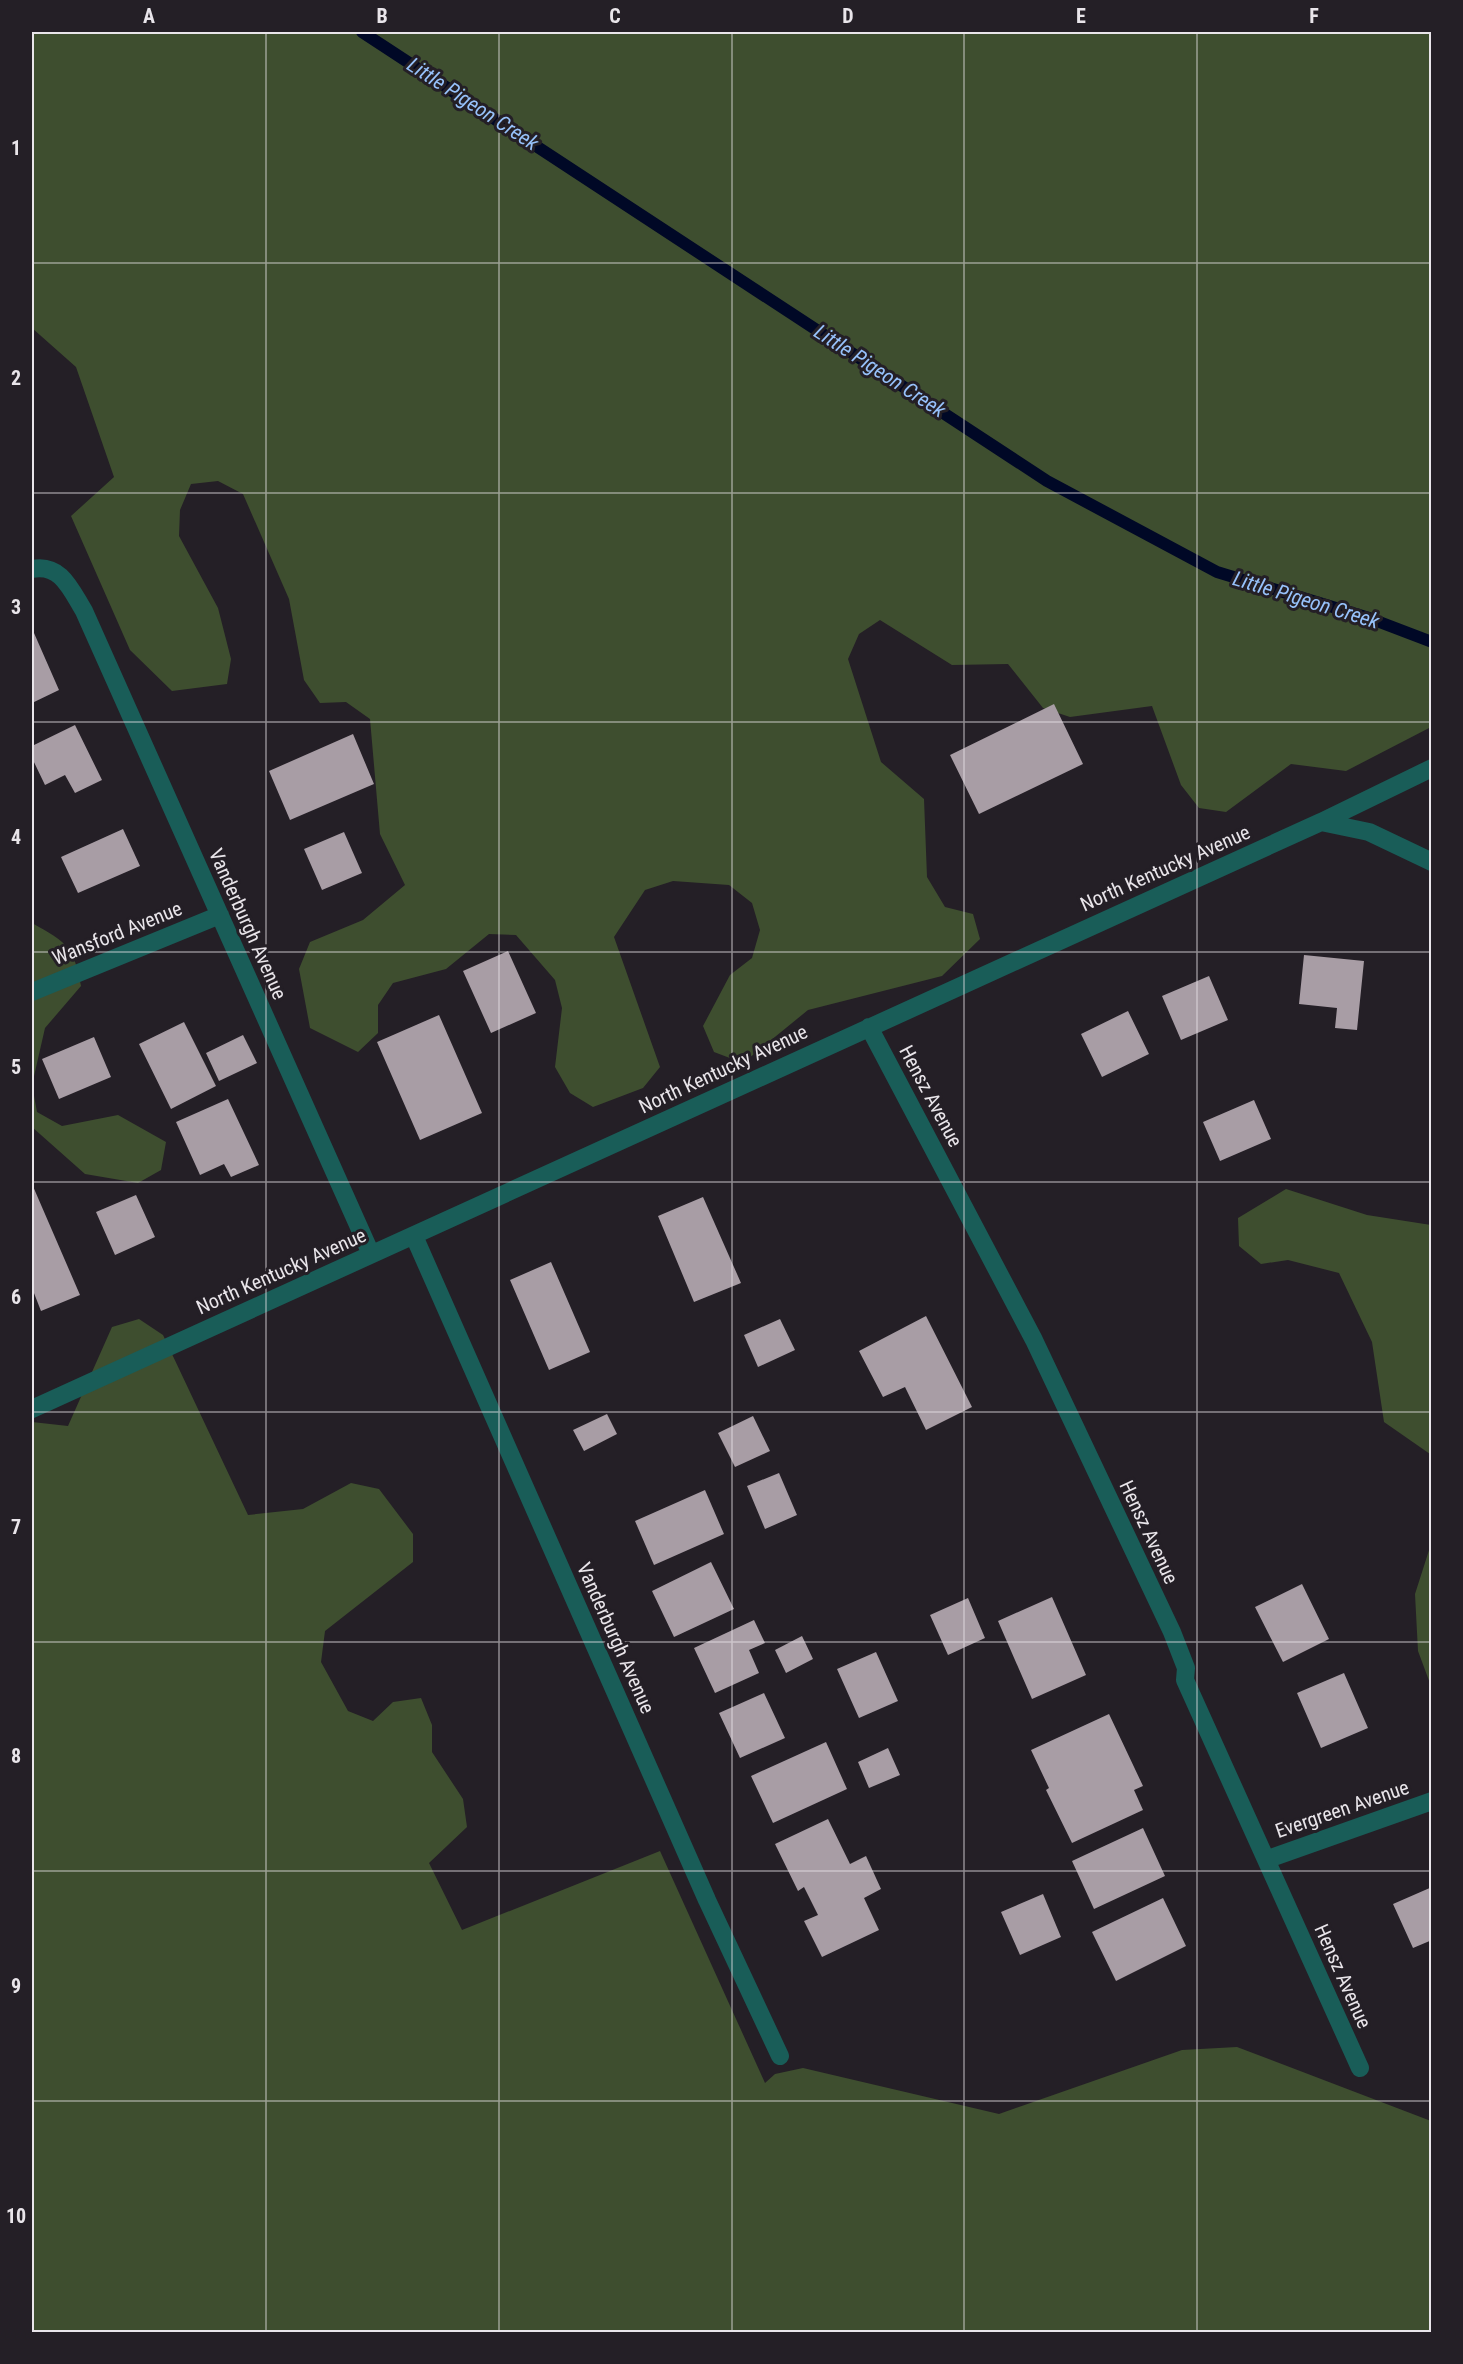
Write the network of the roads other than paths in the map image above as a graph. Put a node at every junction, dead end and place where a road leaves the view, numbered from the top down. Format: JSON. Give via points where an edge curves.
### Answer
{"nodes":[{"id":1,"x":32,"y":569,"type":"edge"},
{"id":2,"x":1431,"y":768,"type":"edge"},
{"id":3,"x":1321,"y":822,"type":"junction"},
{"id":4,"x":1431,"y":862,"type":"edge"},
{"id":5,"x":220,"y":915,"type":"junction"},
{"id":6,"x":32,"y":992,"type":"edge"},
{"id":7,"x":869,"y":1027,"type":"junction"},
{"id":8,"x":414,"y":1236,"type":"junction"},
{"id":9,"x":371,"y":1254,"type":"junction"},
{"id":10,"x":32,"y":1409,"type":"edge"},
{"id":11,"x":1431,"y":1801,"type":"edge"},
{"id":12,"x":1268,"y":1859,"type":"junction"},
{"id":13,"x":780,"y":2056,"type":"dead end"},
{"id":14,"x":1360,"y":2068,"type":"dead end"}],
"edges":[{"from":1,"to":5,"type":"street","name":"Vanderburgh Avenue","via":[[47,568],[63,576],[84,611]]},
{"from":2,"to":3,"type":"street","name":"North Kentucky Avenue"},
{"from":3,"to":4,"type":"street","via":[[1369,832]]},
{"from":3,"to":7,"type":"street","name":"North Kentucky Avenue"},
{"from":5,"to":6,"type":"street","name":"Wansford Avenue"},
{"from":5,"to":9,"type":"street","name":"Vanderburgh Avenue"},
{"from":7,"to":8,"type":"street","name":"North Kentucky Avenue"},
{"from":7,"to":12,"type":"street","name":"Hensz Avenue","via":[[1034,1340],[1172,1632],[1186,1668],[1185,1680]]},
{"from":8,"to":9,"type":"street","name":"North Kentucky Avenue"},
{"from":8,"to":13,"type":"street","name":"Vanderburgh Avenue"},
{"from":9,"to":10,"type":"street","name":"North Kentucky Avenue"},
{"from":11,"to":12,"type":"street","name":"Evergreen Avenue"},
{"from":12,"to":14,"type":"street","name":"Hensz Avenue"}]}
